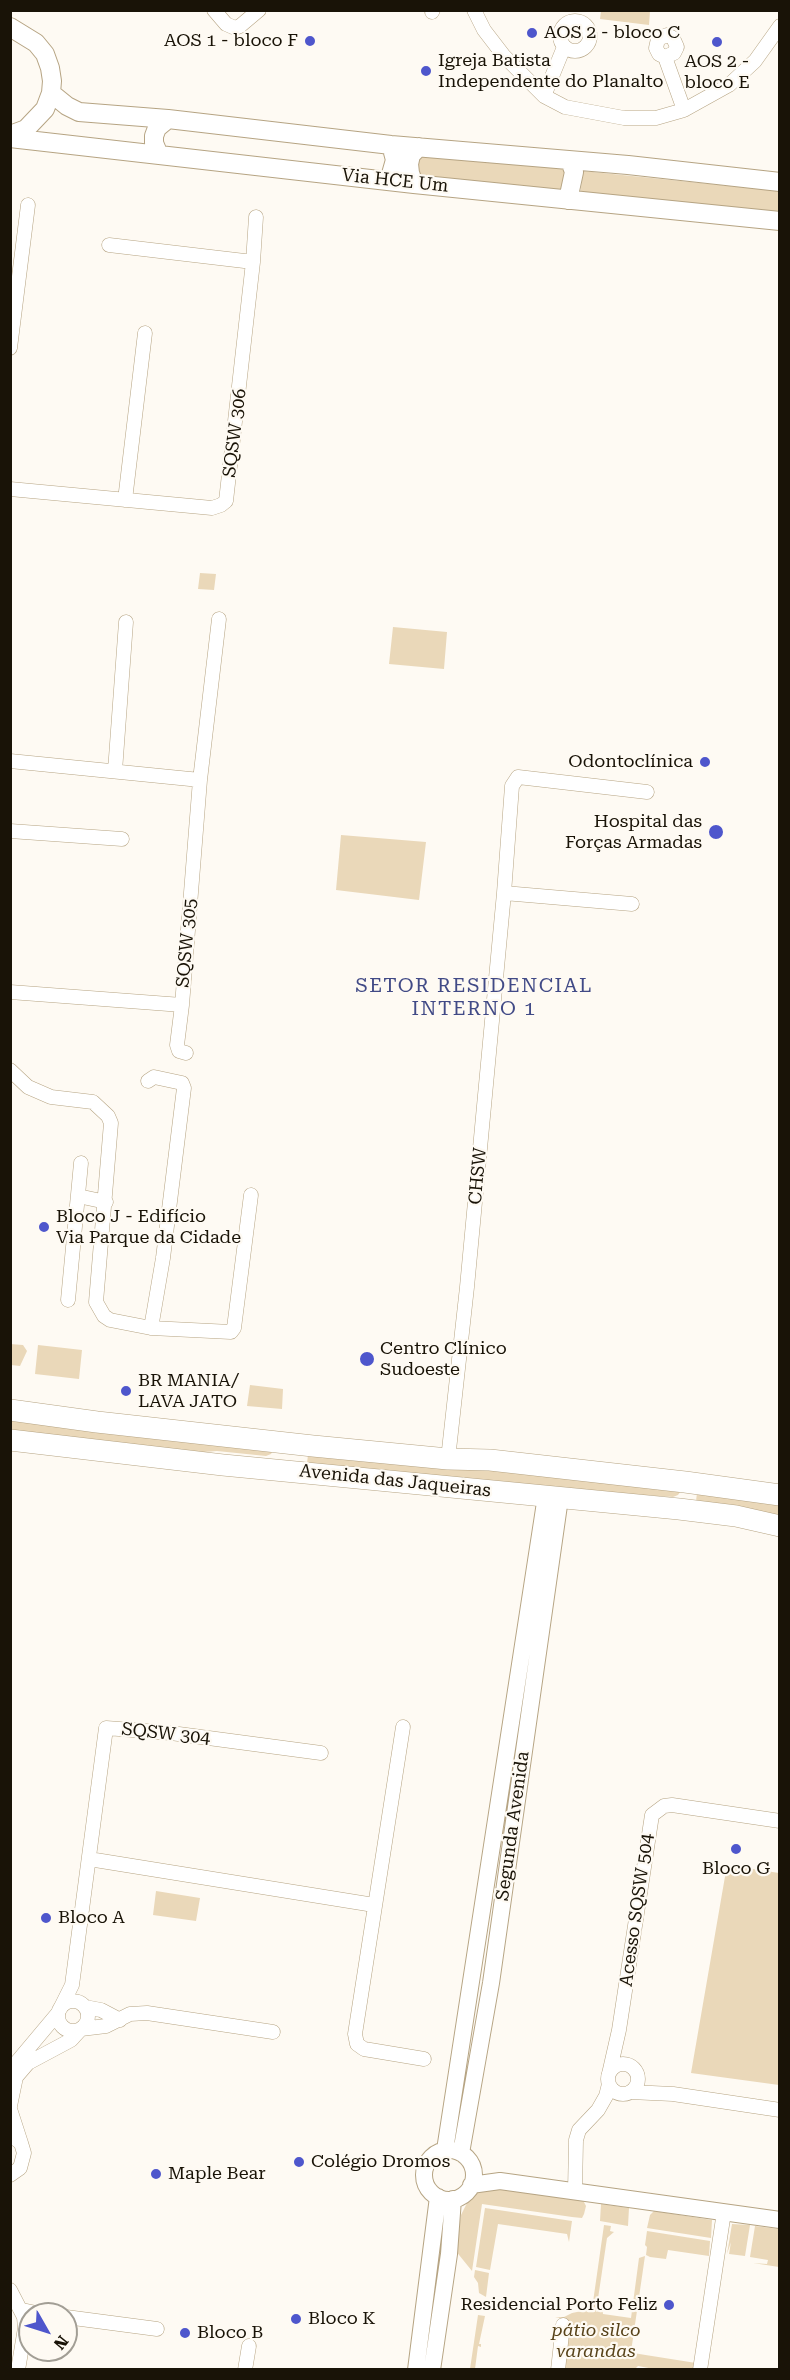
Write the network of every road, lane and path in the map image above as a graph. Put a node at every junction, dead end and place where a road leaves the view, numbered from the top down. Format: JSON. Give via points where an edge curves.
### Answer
{"nodes":[{"id":1,"x":214,"y":10,"type":"edge"},
{"id":2,"x":259,"y":10,"type":"edge"},
{"id":3,"x":474,"y":10,"type":"edge"},
{"id":4,"x":780,"y":26,"type":"edge"},
{"id":5,"x":10,"y":27,"type":"edge"},
{"id":6,"x":564,"y":46,"type":"dead end"},
{"id":7,"x":665,"y":57,"type":"dead end"},
{"id":8,"x":51,"y":93,"type":"junction"},
{"id":9,"x":544,"y":96,"type":"junction"},
{"id":10,"x":684,"y":110,"type":"junction"},
{"id":11,"x":168,"y":119,"type":"junction"},
{"id":12,"x":10,"y":136,"type":"edge"},
{"id":13,"x":391,"y":145,"type":"junction"},
{"id":14,"x":418,"y":147,"type":"junction"},
{"id":15,"x":159,"y":155,"type":"junction"},
{"id":16,"x":570,"y":161,"type":"junction"},
{"id":17,"x":389,"y":181,"type":"junction"},
{"id":18,"x":780,"y":182,"type":"edge"},
{"id":19,"x":414,"y":184,"type":"junction"},
{"id":20,"x":568,"y":200,"type":"junction"},
{"id":21,"x":28,"y":205,"type":"dead end"},
{"id":22,"x":256,"y":217,"type":"dead end"},
{"id":23,"x":780,"y":221,"type":"edge"},
{"id":24,"x":109,"y":245,"type":"dead end"},
{"id":25,"x":253,"y":262,"type":"junction"},
{"id":26,"x":145,"y":333,"type":"dead end"},
{"id":27,"x":10,"y":348,"type":"edge"},
{"id":28,"x":10,"y":489,"type":"edge"},
{"id":29,"x":125,"y":500,"type":"junction"},
{"id":30,"x":219,"y":619,"type":"dead end"},
{"id":31,"x":126,"y":622,"type":"dead end"},
{"id":32,"x":10,"y":761,"type":"edge"},
{"id":33,"x":115,"y":771,"type":"junction"},
{"id":34,"x":200,"y":780,"type":"junction"},
{"id":35,"x":647,"y":792,"type":"dead end"},
{"id":36,"x":10,"y":831,"type":"edge"},
{"id":37,"x":122,"y":839,"type":"dead end"},
{"id":38,"x":504,"y":893,"type":"junction"},
{"id":39,"x":632,"y":904,"type":"dead end"},
{"id":40,"x":10,"y":992,"type":"edge"},
{"id":41,"x":182,"y":1005,"type":"junction"},
{"id":42,"x":186,"y":1053,"type":"dead end"},
{"id":43,"x":10,"y":1070,"type":"edge"},
{"id":44,"x":148,"y":1081,"type":"dead end"},
{"id":45,"x":81,"y":1163,"type":"dead end"},
{"id":46,"x":251,"y":1195,"type":"dead end"},
{"id":47,"x":78,"y":1196,"type":"junction"},
{"id":48,"x":106,"y":1202,"type":"junction"},
{"id":49,"x":68,"y":1300,"type":"dead end"},
{"id":50,"x":151,"y":1328,"type":"junction"},
{"id":51,"x":10,"y":1410,"type":"edge"},
{"id":52,"x":10,"y":1440,"type":"edge"},
{"id":53,"x":269,"y":1441,"type":"junction"},
{"id":54,"x":313,"y":1446,"type":"junction"},
{"id":55,"x":448,"y":1459,"type":"junction"},
{"id":56,"x":275,"y":1470,"type":"junction"},
{"id":57,"x":305,"y":1472,"type":"junction"},
{"id":58,"x":686,"y":1482,"type":"junction"},
{"id":59,"x":780,"y":1496,"type":"edge"},
{"id":60,"x":553,"y":1497,"type":"junction"},
{"id":61,"x":679,"y":1509,"type":"junction"},
{"id":62,"x":780,"y":1526,"type":"edge"},
{"id":63,"x":403,"y":1726,"type":"dead end"},
{"id":64,"x":321,"y":1753,"type":"dead end"},
{"id":65,"x":780,"y":1821,"type":"edge"},
{"id":66,"x":89,"y":1859,"type":"junction"},
{"id":67,"x":374,"y":1905,"type":"junction"},
{"id":68,"x":75,"y":1961,"type":"junction"},
{"id":69,"x":84,"y":2006,"type":"junction"},
{"id":70,"x":59,"y":2011,"type":"junction"},
{"id":71,"x":120,"y":2020,"type":"junction"},
{"id":72,"x":81,"y":2029,"type":"junction"},
{"id":73,"x":619,"y":2030,"type":"junction"},
{"id":74,"x":273,"y":2032,"type":"dead end"},
{"id":75,"x":424,"y":2059,"type":"dead end"},
{"id":76,"x":10,"y":2070,"type":"edge"},
{"id":77,"x":635,"y":2072,"type":"junction"},
{"id":78,"x":609,"y":2079,"type":"junction"},
{"id":79,"x":626,"y":2093,"type":"junction"},
{"id":80,"x":667,"y":2094,"type":"junction"},
{"id":81,"x":10,"y":2107,"type":"edge"},
{"id":82,"x":780,"y":2110,"type":"edge"},
{"id":83,"x":16,"y":2139,"type":"edge"},
{"id":84,"x":578,"y":2152,"type":"junction"},
{"id":85,"x":459,"y":2155,"type":"junction"},
{"id":86,"x":12,"y":2176,"type":"edge"},
{"id":87,"x":500,"y":2181,"type":"junction"},
{"id":88,"x":471,"y":2185,"type":"junction"},
{"id":89,"x":575,"y":2192,"type":"junction"},
{"id":90,"x":445,"y":2198,"type":"junction"},
{"id":91,"x":724,"y":2212,"type":"junction"},
{"id":92,"x":780,"y":2220,"type":"edge"},
{"id":93,"x":10,"y":2290,"type":"edge"},
{"id":94,"x":18,"y":2303,"type":"edge"},
{"id":95,"x":78,"y":2319,"type":"edge"},
{"id":96,"x":564,"y":2325,"type":"dead end"},
{"id":97,"x":157,"y":2329,"type":"dead end"},
{"id":98,"x":249,"y":2346,"type":"dead end"},
{"id":99,"x":245,"y":2370,"type":"edge"},
{"id":100,"x":416,"y":2370,"type":"edge"},
{"id":101,"x":432,"y":2370,"type":"edge"},
{"id":102,"x":558,"y":2370,"type":"edge"},
{"id":103,"x":700,"y":2370,"type":"edge"}],
"edges":[{"from":1,"to":2,"type":"street","via":[[226,24],[235,27]]},
{"from":3,"to":9,"type":"street","via":[[504,56]]},
{"from":4,"to":10,"type":"street","via":[[755,61],[729,85]]},
{"from":5,"to":8,"type":"main road","via":[[36,43],[45,54]]},
{"from":6,"to":9,"type":"street"},
{"from":7,"to":10,"type":"street"},
{"from":8,"to":11,"type":"main road","name":"Via HCE Um","via":[[79,112]]},
{"from":8,"to":12,"type":"main road","name":"Via HCE Um","via":[[36,121]]},
{"from":9,"to":10,"type":"street","via":[[565,107],[624,118],[656,118]]},
{"from":11,"to":13,"type":"main road","name":"Via HCE Um"},
{"from":11,"to":15,"type":"main road","via":[[154,136]]},
{"from":12,"to":15,"type":"main road","name":"Via HCE Um"},
{"from":13,"to":14,"type":"main road","name":"Via HCE Um"},
{"from":13,"to":17,"type":"main road","via":[[395,160]]},
{"from":14,"to":16,"type":"main road","name":"Via HCE Um"},
{"from":14,"to":19,"type":"main road","via":[[409,164]]},
{"from":15,"to":17,"type":"main road","name":"Via HCE Um"},
{"from":16,"to":18,"type":"main road","name":"Via HCE Um"},
{"from":16,"to":20,"type":"main road","via":[[574,171]]},
{"from":17,"to":19,"type":"main road","name":"Via HCE Um"},
{"from":19,"to":20,"type":"main road","name":"Via HCE Um"},
{"from":20,"to":23,"type":"main road","name":"Via HCE Um"},
{"from":21,"to":27,"type":"street"},
{"from":22,"to":25,"type":"street","name":"SQSW 306"},
{"from":24,"to":25,"type":"street"},
{"from":25,"to":29,"type":"street","name":"SQSW 306","via":[[226,501],[212,507]]},
{"from":26,"to":29,"type":"street"},
{"from":28,"to":29,"type":"street","name":"SQSW 306"},
{"from":30,"to":34,"type":"street","name":"SQSW 305"},
{"from":31,"to":33,"type":"street"},
{"from":32,"to":33,"type":"street"},
{"from":33,"to":34,"type":"street"},
{"from":34,"to":41,"type":"street","name":"SQSW 305"},
{"from":35,"to":38,"type":"street","name":"CHSW","via":[[517,778],[512,786]]},
{"from":36,"to":37,"type":"street"},
{"from":38,"to":39,"type":"street"},
{"from":38,"to":55,"type":"street","name":"CHSW"},
{"from":40,"to":41,"type":"street","name":"SQSW 305"},
{"from":41,"to":42,"type":"street","via":[[177,1045],[179,1051]]},
{"from":43,"to":48,"type":"street","via":[[28,1087],[51,1097],[93,1102],[108,1116],[111,1123]]},
{"from":44,"to":50,"type":"street","via":[[154,1077],[182,1083],[184,1088]]},
{"from":45,"to":47,"type":"street"},
{"from":46,"to":50,"type":"street","via":[[232,1331],[226,1334]]},
{"from":47,"to":48,"type":"street"},
{"from":47,"to":49,"type":"street"},
{"from":48,"to":50,"type":"street","via":[[97,1306],[110,1320]]},
{"from":51,"to":53,"type":"main road","name":"Avenida das Jaqueiras"},
{"from":52,"to":56,"type":"main road","name":"Avenida das Jaqueiras"},
{"from":53,"to":54,"type":"main road","name":"Avenida das Jaqueiras"},
{"from":53,"to":56,"type":"main road","via":[[280,1451]]},
{"from":54,"to":55,"type":"main road","name":"Avenida das Jaqueiras"},
{"from":54,"to":57,"type":"main road","via":[[303,1458]]},
{"from":55,"to":58,"type":"main road","name":"Avenida das Jaqueiras","via":[[490,1460]]},
{"from":56,"to":57,"type":"main road","name":"Avenida das Jaqueiras"},
{"from":57,"to":60,"type":"main road","name":"Avenida das Jaqueiras"},
{"from":58,"to":59,"type":"main road","name":"Avenida das Jaqueiras"},
{"from":58,"to":61,"type":"main road","via":[[688,1495]]},
{"from":60,"to":61,"type":"main road","name":"Avenida das Jaqueiras"},
{"from":60,"to":85,"type":"street","name":"Segunda Avenida"},
{"from":61,"to":62,"type":"main road","name":"Avenida das Jaqueiras"},
{"from":63,"to":67,"type":"street"},
{"from":64,"to":66,"type":"street","name":"SQSW 304","via":[[106,1728]]},
{"from":65,"to":73,"type":"street","name":"Acesso SQSW 504","via":[[672,1805],[652,1815]]},
{"from":66,"to":67,"type":"street"},
{"from":66,"to":68,"type":"street","name":"SQSW 304"},
{"from":67,"to":75,"type":"street","via":[[356,2040],[359,2047],[371,2051]]},
{"from":68,"to":69,"type":"street","name":"SQSW 304"},
{"from":68,"to":70,"type":"street","name":"SQSW 304","via":[[72,1985]]},
{"from":69,"to":70,"type":"street","via":[[72,2001]]},
{"from":69,"to":71,"type":"street"},
{"from":69,"to":72,"type":"street","via":[[87,2022]]},
{"from":70,"to":72,"type":"street","via":[[62,2027],[71,2031]]},
{"from":70,"to":76,"type":"street","name":"SQSW 304"},
{"from":71,"to":72,"type":"street"},
{"from":71,"to":74,"type":"street","via":[[130,2014],[147,2013]]},
{"from":72,"to":81,"type":"street","via":[[71,2040],[23,2068],[16,2077]]},
{"from":73,"to":77,"type":"street","name":"Acesso SQSW 504","via":[[621,2052]]},
{"from":73,"to":78,"type":"street","name":"Acesso SQSW 504"},
{"from":77,"to":78,"type":"street","via":[[628,2065],[619,2065]]},
{"from":77,"to":79,"type":"street","via":[[635,2086]]},
{"from":77,"to":80,"type":"street"},
{"from":78,"to":79,"type":"street","via":[[614,2091]]},
{"from":78,"to":84,"type":"street","name":"Acesso SQSW 504","via":[[598,2110],[579,2130]]},
{"from":79,"to":80,"type":"street"},
{"from":79,"to":84,"type":"street","name":"Acesso SQSW 504","via":[[587,2129]]},
{"from":80,"to":82,"type":"street"},
{"from":81,"to":83,"type":"street"},
{"from":83,"to":86,"type":"street","via":[[24,2158]]},
{"from":84,"to":89,"type":"street","name":"Acesso SQSW 504"},
{"from":85,"to":87,"type":"street"},
{"from":85,"to":88,"type":"street","via":[[474,2178]]},
{"from":85,"to":90,"type":"street","via":[[434,2155],[424,2170],[428,2189]]},
{"from":87,"to":88,"type":"street"},
{"from":87,"to":89,"type":"street"},
{"from":88,"to":90,"type":"street","via":[[463,2195]]},
{"from":89,"to":91,"type":"street"},
{"from":90,"to":100,"type":"street"},
{"from":90,"to":101,"type":"street","via":[[449,2254]]},
{"from":91,"to":92,"type":"street"},
{"from":91,"to":103,"type":"street"},
{"from":93,"to":94,"type":"street"},
{"from":95,"to":97,"type":"street"},
{"from":96,"to":102,"type":"street"},
{"from":98,"to":99,"type":"street"}]}
